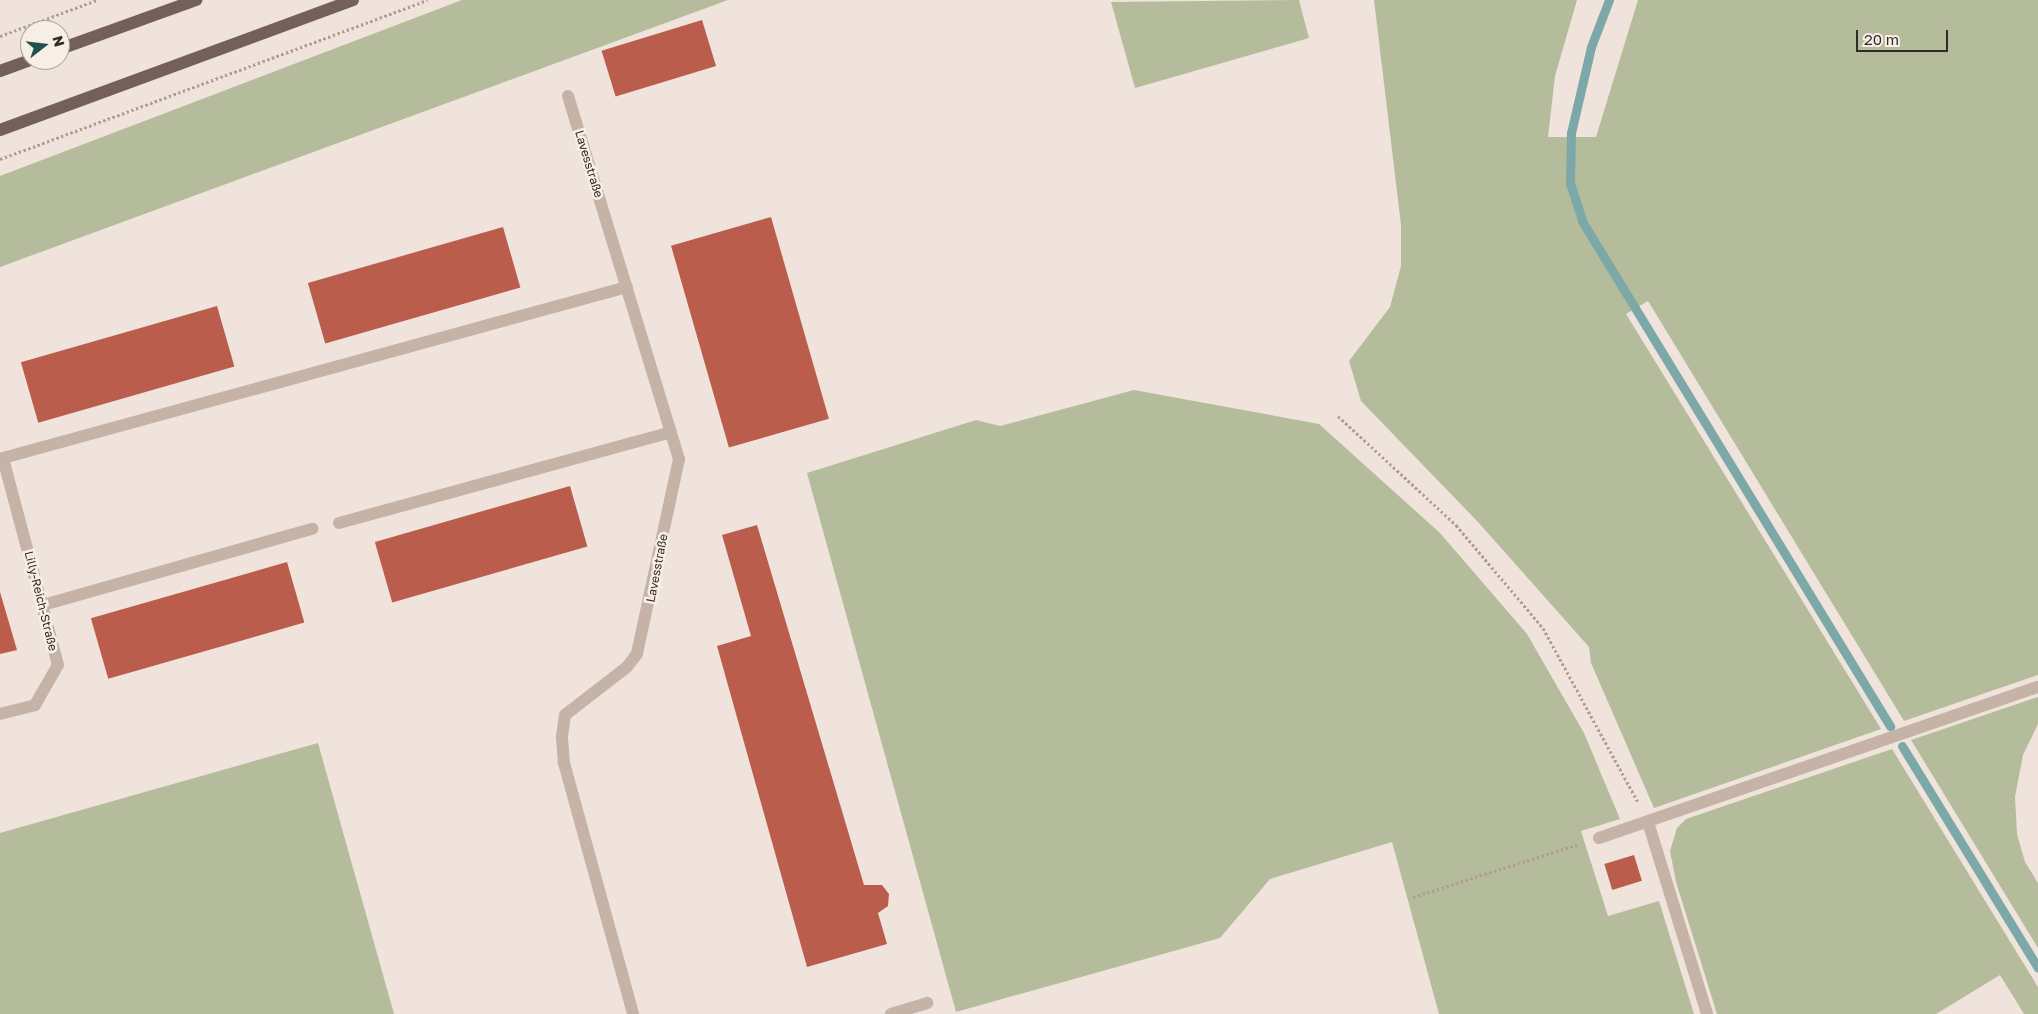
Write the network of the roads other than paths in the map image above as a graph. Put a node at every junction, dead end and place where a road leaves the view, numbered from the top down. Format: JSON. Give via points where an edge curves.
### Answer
{"nodes":[{"id":1,"x":196,"y":0,"type":"edge"},
{"id":2,"x":353,"y":0,"type":"edge"},
{"id":3,"x":70,"y":45,"type":"edge"},
{"id":4,"x":20,"y":64,"type":"edge"},
{"id":5,"x":0,"y":71,"type":"edge"},
{"id":6,"x":568,"y":96,"type":"dead end"},
{"id":7,"x":0,"y":130,"type":"edge"},
{"id":8,"x":627,"y":287,"type":"junction"},
{"id":9,"x":671,"y":432,"type":"junction"},
{"id":10,"x":339,"y":523,"type":"dead end"},
{"id":11,"x":312,"y":529,"type":"dead end"},
{"id":12,"x":43,"y":605,"type":"junction"},
{"id":13,"x":2038,"y":687,"type":"edge"},
{"id":14,"x":0,"y":714,"type":"edge"},
{"id":15,"x":1648,"y":822,"type":"junction"},
{"id":16,"x":1599,"y":838,"type":"road end"},
{"id":17,"x":927,"y":1003,"type":"dead end"},
{"id":18,"x":633,"y":1014,"type":"edge"},
{"id":19,"x":891,"y":1014,"type":"edge"},
{"id":20,"x":1707,"y":1014,"type":"edge"}],
"edges":[{"from":1,"to":3,"type":"main road"},
{"from":2,"to":7,"type":"main road"},
{"from":4,"to":5,"type":"main road"},
{"from":6,"to":8,"type":"street","name":"Lavesstraße"},
{"from":8,"to":9,"type":"street","name":"Lavesstraße"},
{"from":8,"to":12,"type":"street","name":"Lilly-Reich-Straße","via":[[3,458]]},
{"from":9,"to":10,"type":"street"},
{"from":9,"to":18,"type":"street","name":"Lavesstraße","via":[[679,458],[637,654],[627,667],[565,715],[562,737],[564,763]]},
{"from":11,"to":12,"type":"street"},
{"from":12,"to":14,"type":"street","name":"Lilly-Reich-Straße","via":[[58,665],[35,705]]},
{"from":13,"to":15,"type":"street"},
{"from":15,"to":16,"type":"street"},
{"from":15,"to":20,"type":"street"},
{"from":17,"to":19,"type":"street"}]}
